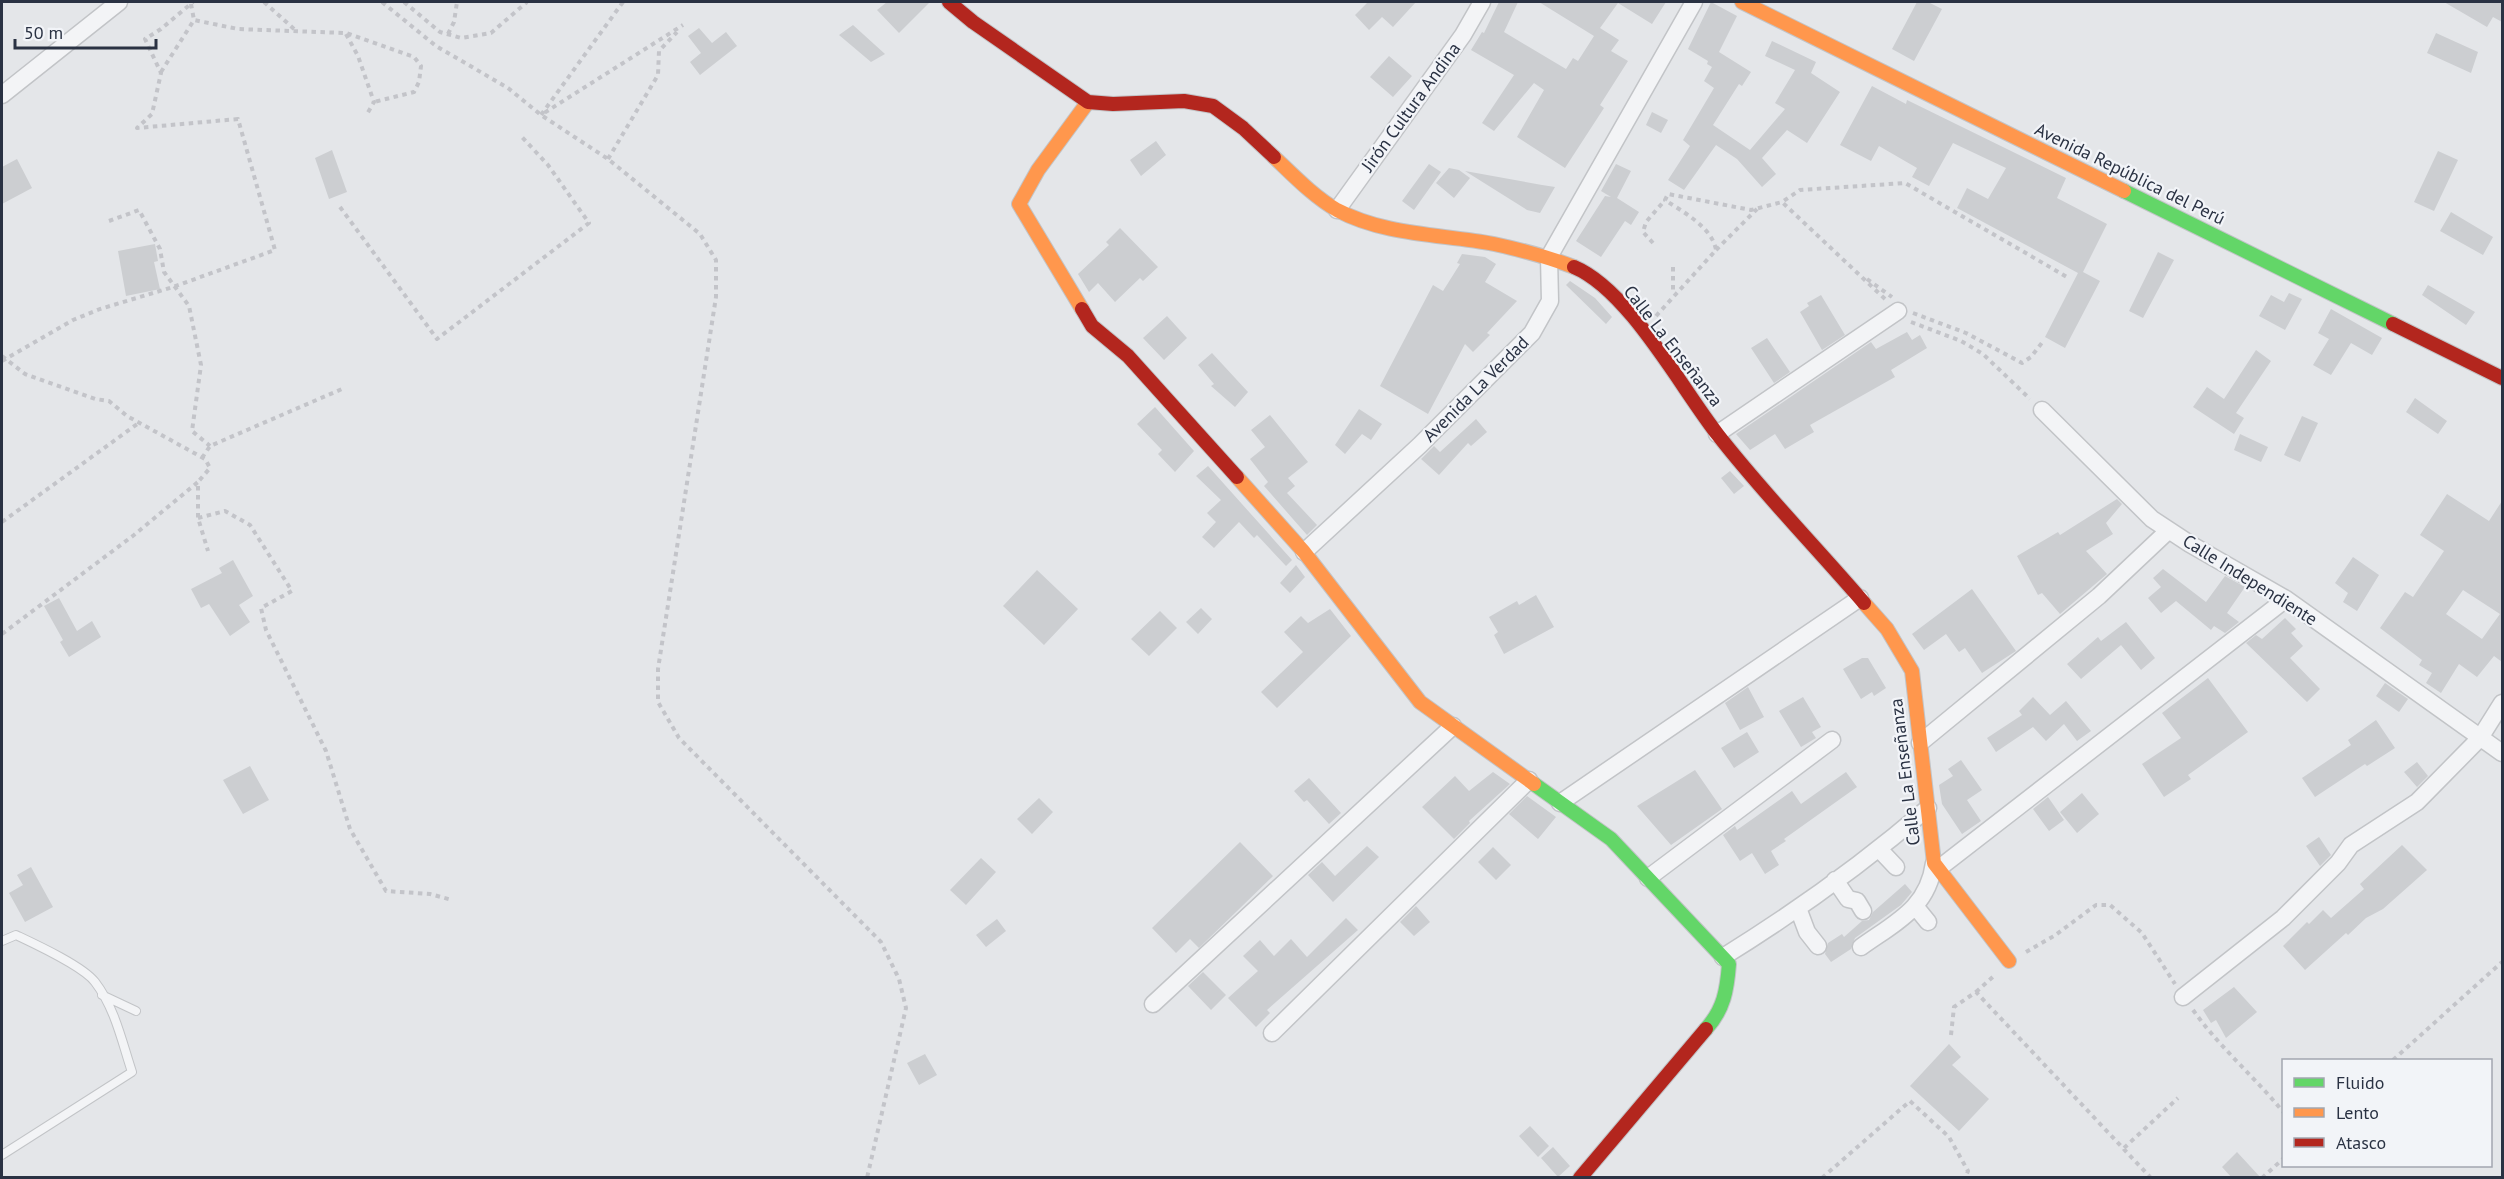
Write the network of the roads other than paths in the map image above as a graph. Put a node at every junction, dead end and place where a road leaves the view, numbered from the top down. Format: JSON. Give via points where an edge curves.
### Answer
{"nodes":[{"id":1,"x":119,"y":2,"type":"edge"},
{"id":2,"x":949,"y":2,"type":"edge"},
{"id":3,"x":1482,"y":2,"type":"edge"},
{"id":4,"x":1694,"y":2,"type":"edge"},
{"id":5,"x":1742,"y":2,"type":"edge"},
{"id":6,"x":2,"y":94,"type":"edge"},
{"id":7,"x":1088,"y":102,"type":"junction"},
{"id":8,"x":1337,"y":210,"type":"junction"},
{"id":9,"x":1550,"y":257,"type":"junction"},
{"id":10,"x":1902,"y":307,"type":"road end"},
{"id":11,"x":2502,"y":378,"type":"edge"},
{"id":12,"x":2042,"y":410,"type":"road end"},
{"id":13,"x":1717,"y":434,"type":"junction"},
{"id":14,"x":2169,"y":530,"type":"junction"},
{"id":15,"x":1304,"y":552,"type":"junction"},
{"id":16,"x":1860,"y":598,"type":"junction"},
{"id":17,"x":2286,"y":599,"type":"junction"},
{"id":18,"x":2502,"y":703,"type":"edge"},
{"id":19,"x":1453,"y":726,"type":"junction"},
{"id":20,"x":2480,"y":738,"type":"junction"},
{"id":21,"x":1832,"y":740,"type":"dead end"},
{"id":22,"x":1920,"y":743,"type":"junction"},
{"id":23,"x":2502,"y":753,"type":"edge"},
{"id":24,"x":1528,"y":780,"type":"junction"},
{"id":25,"x":1560,"y":803,"type":"junction"},
{"id":26,"x":1928,"y":808,"type":"junction"},
{"id":27,"x":1879,"y":849,"type":"junction"},
{"id":28,"x":1936,"y":866,"type":"junction"},
{"id":29,"x":1896,"y":867,"type":"dead end"},
{"id":30,"x":1648,"y":878,"type":"junction"},
{"id":31,"x":1835,"y":879,"type":"junction"},
{"id":32,"x":1915,"y":906,"type":"junction"},
{"id":33,"x":1798,"y":908,"type":"junction"},
{"id":34,"x":1863,"y":911,"type":"dead end"},
{"id":35,"x":1928,"y":921,"type":"dead end"},
{"id":36,"x":2,"y":941,"type":"edge"},
{"id":37,"x":1818,"y":946,"type":"dead end"},
{"id":38,"x":1861,"y":947,"type":"dead end"},
{"id":39,"x":1723,"y":957,"type":"junction"},
{"id":40,"x":2009,"y":962,"type":"road end"},
{"id":41,"x":102,"y":994,"type":"junction"},
{"id":42,"x":2183,"y":997,"type":"road end"},
{"id":43,"x":1153,"y":1004,"type":"dead end"},
{"id":44,"x":136,"y":1011,"type":"dead end"},
{"id":45,"x":1272,"y":1033,"type":"dead end"},
{"id":46,"x":2,"y":1155,"type":"edge"},
{"id":47,"x":1580,"y":1178,"type":"edge"}],
"edges":[{"from":1,"to":6,"type":"street"},
{"from":2,"to":7,"type":"street"},
{"from":3,"to":8,"type":"street","name":"Jirón Cultura Andina","via":[[1463,35]]},
{"from":4,"to":9,"type":"street","name":"Avenida La Verdad"},
{"from":5,"to":11,"type":"street","name":"Avenida República del Perú"},
{"from":7,"to":8,"type":"street","name":"Calle La Enseñanza","via":[[1184,101],[1213,106],[1243,128],[1300,183]]},
{"from":7,"to":15,"type":"street","via":[[1038,170],[1019,204],[1092,326],[1128,356]]},
{"from":8,"to":9,"type":"street","name":"Calle La Enseñanza","via":[[1414,234],[1493,244]]},
{"from":9,"to":13,"type":"street","name":"Calle La Enseñanza","via":[[1584,271],[1605,288],[1642,329]]},
{"from":9,"to":15,"type":"street","name":"Avenida La Verdad","via":[[1550,301],[1532,333],[1420,445]]},
{"from":10,"to":13,"type":"street"},
{"from":12,"to":14,"type":"street","name":"Calle Independiente","via":[[2152,519]]},
{"from":13,"to":16,"type":"street","name":"Calle La Enseñanza"},
{"from":14,"to":17,"type":"street","name":"Calle Independiente"},
{"from":14,"to":22,"type":"street","via":[[2099,596]]},
{"from":15,"to":19,"type":"street","via":[[1420,702]]},
{"from":16,"to":22,"type":"street","name":"Calle La Enseñanza","via":[[1887,629],[1912,671]]},
{"from":16,"to":25,"type":"street"},
{"from":17,"to":20,"type":"street","name":"Calle Independiente"},
{"from":17,"to":28,"type":"street"},
{"from":18,"to":20,"type":"street"},
{"from":19,"to":24,"type":"street"},
{"from":19,"to":43,"type":"street"},
{"from":20,"to":23,"type":"street","name":"Calle Independiente"},
{"from":20,"to":42,"type":"street","via":[[2417,802],[2351,845],[2283,918]]},
{"from":21,"to":30,"type":"street"},
{"from":22,"to":26,"type":"street","name":"Calle La Enseñanza"},
{"from":24,"to":25,"type":"street"},
{"from":24,"to":45,"type":"street"},
{"from":25,"to":30,"type":"street","via":[[1611,839]]},
{"from":26,"to":27,"type":"street"},
{"from":26,"to":28,"type":"street","name":"Calle La Enseñanza"},
{"from":27,"to":29,"type":"street"},
{"from":27,"to":31,"type":"street"},
{"from":28,"to":32,"type":"street","via":[[1931,884]]},
{"from":28,"to":40,"type":"street"},
{"from":30,"to":39,"type":"street"},
{"from":31,"to":33,"type":"street"},
{"from":31,"to":34,"type":"street","via":[[1848,899],[1857,901]]},
{"from":32,"to":35,"type":"street"},
{"from":32,"to":38,"type":"street"},
{"from":33,"to":37,"type":"street","via":[[1807,932]]},
{"from":33,"to":39,"type":"street"},
{"from":36,"to":41,"type":"lane","via":[[16,935],[45,949],[94,981]]},
{"from":39,"to":47,"type":"street","via":[[1729,964],[1727,995],[1717,1017]]},
{"from":41,"to":44,"type":"lane"},
{"from":41,"to":46,"type":"lane","via":[[132,1072]]}]}
